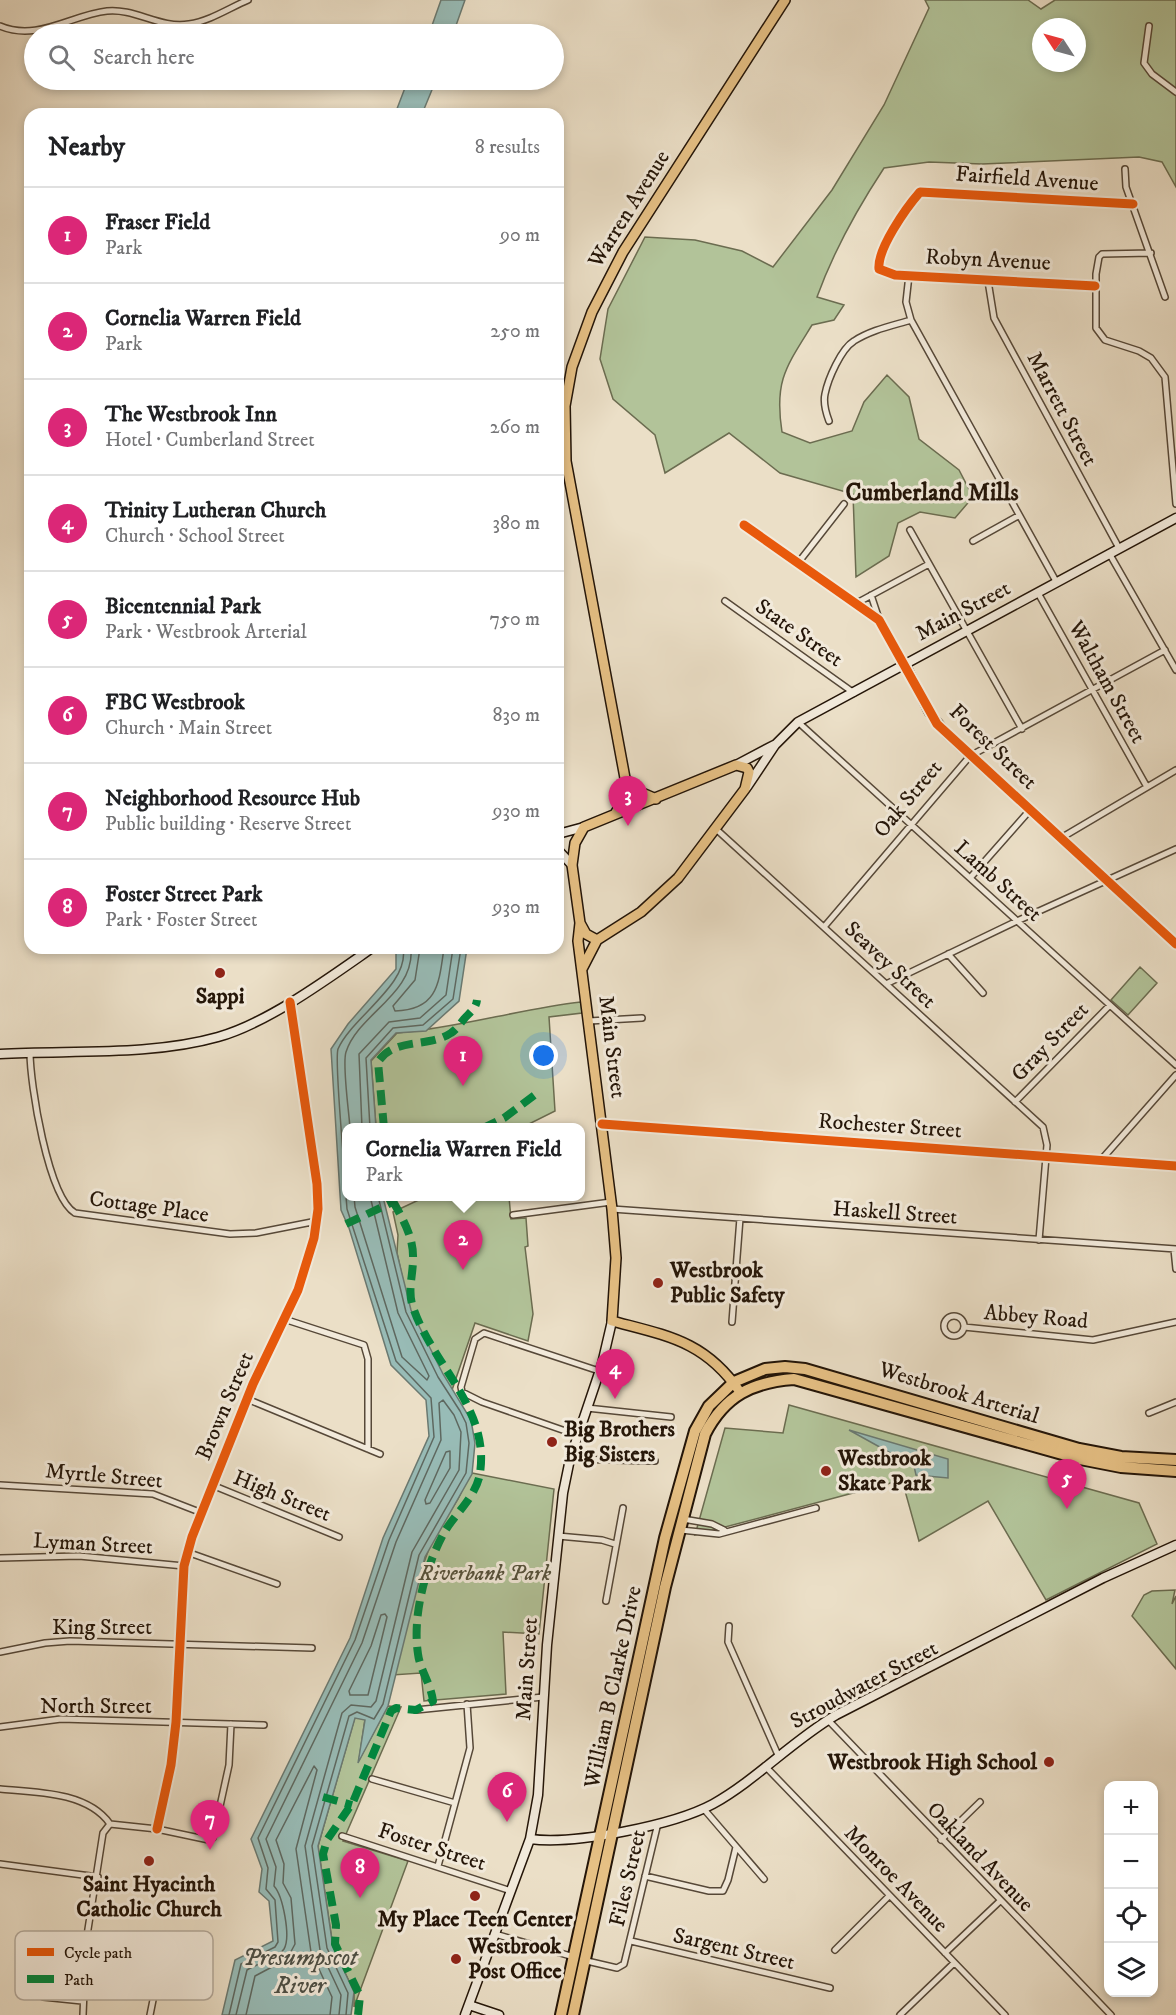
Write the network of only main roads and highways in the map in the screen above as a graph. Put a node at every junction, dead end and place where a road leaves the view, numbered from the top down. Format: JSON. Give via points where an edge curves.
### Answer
{"nodes":[{"id":1,"x":785,"y":0,"type":"edge"},
{"id":2,"x":1176,"y":518,"type":"edge"},
{"id":3,"x":905,"y":664,"type":"junction"},
{"id":4,"x":775,"y":745,"type":"junction"},
{"id":5,"x":736,"y":765,"type":"junction"},
{"id":6,"x":625,"y":778,"type":"junction"},
{"id":7,"x":745,"y":789,"type":"junction"},
{"id":8,"x":656,"y":799,"type":"junction"},
{"id":9,"x":615,"y":814,"type":"junction"},
{"id":10,"x":584,"y":826,"type":"junction"},
{"id":11,"x":564,"y":832,"type":"edge"},
{"id":12,"x":564,"y":856,"type":"edge"},
{"id":13,"x":572,"y":865,"type":"junction"},
{"id":14,"x":580,"y":923,"type":"junction"},
{"id":15,"x":597,"y":940,"type":"junction"},
{"id":16,"x":1176,"y":944,"type":"edge"},
{"id":17,"x":363,"y":954,"type":"edge"},
{"id":18,"x":582,"y":969,"type":"junction"},
{"id":19,"x":0,"y":1054,"type":"edge"},
{"id":20,"x":612,"y":1321,"type":"junction"},
{"id":21,"x":734,"y":1382,"type":"junction"},
{"id":22,"x":740,"y":1392,"type":"junction"},
{"id":23,"x":1176,"y":1460,"type":"edge"},
{"id":24,"x":1176,"y":1471,"type":"edge"},
{"id":25,"x":676,"y":1525,"type":"junction"},
{"id":26,"x":1176,"y":1545,"type":"edge"},
{"id":27,"x":614,"y":1833,"type":"junction"},
{"id":28,"x":602,"y":1835,"type":"junction"},
{"id":29,"x":530,"y":1839,"type":"junction"},
{"id":30,"x":581,"y":1959,"type":"junction"},
{"id":31,"x":469,"y":2005,"type":"junction"},
{"id":32,"x":465,"y":2015,"type":"edge"},
{"id":33,"x":498,"y":2015,"type":"edge"},
{"id":34,"x":561,"y":2015,"type":"edge"},
{"id":35,"x":573,"y":2015,"type":"edge"}],
"edges":[{"from":1,"to":6,"type":"main road","name":"Warren Avenue","via":[[623,252],[592,312],[572,367],[565,406],[566,461]]},
{"from":2,"to":3,"type":"main road","name":"Main Street"},
{"from":3,"to":4,"type":"main road","name":"Main Street","via":[[798,722]]},
{"from":3,"to":16,"type":"main road","name":"Forest Street","via":[[937,724]]},
{"from":4,"to":5,"type":"main road"},
{"from":4,"to":7,"type":"main road","name":"Main Street"},
{"from":5,"to":7,"type":"main road","via":[[749,772]]},
{"from":5,"to":8,"type":"main road"},
{"from":6,"to":8,"type":"main road","via":[[633,789]]},
{"from":6,"to":9,"type":"main road","name":"Warren Avenue","via":[[625,798]]},
{"from":7,"to":15,"type":"main road","name":"Main Street","via":[[662,895]]},
{"from":8,"to":9,"type":"main road"},
{"from":9,"to":10,"type":"main road"},
{"from":10,"to":11,"type":"main road"},
{"from":10,"to":13,"type":"main road","via":[[575,843]]},
{"from":12,"to":13,"type":"main road"},
{"from":13,"to":14,"type":"main road"},
{"from":14,"to":15,"type":"main road","via":[[586,934]]},
{"from":14,"to":18,"type":"main road"},
{"from":15,"to":18,"type":"main road","name":"Main Street"},
{"from":17,"to":19,"type":"main road","via":[[290,1002],[240,1029],[206,1040]]},
{"from":18,"to":20,"type":"main road","name":"Main Street","via":[[616,1258]]},
{"from":20,"to":21,"type":"main road","via":[[695,1346]]},
{"from":20,"to":29,"type":"main road","name":"Main Street","via":[[600,1371],[570,1459],[558,1536],[538,1796]]},
{"from":21,"to":22,"type":"main road"},
{"from":21,"to":23,"type":"highway","name":"Westbrook Arterial","via":[[765,1369],[805,1369],[1069,1446],[1121,1456]]},
{"from":21,"to":25,"type":"highway","name":"William B Clarke Drive","via":[[709,1406],[695,1431]]},
{"from":22,"to":24,"type":"highway","name":"Westbrook Arterial","via":[[771,1381],[795,1379],[1080,1460]]},
{"from":22,"to":25,"type":"highway","name":"William B Clarke Drive","via":[[720,1409],[705,1434]]},
{"from":25,"to":27,"type":"highway","name":"William B Clarke Drive"},
{"from":25,"to":28,"type":"highway","name":"William B Clarke Drive"},
{"from":26,"to":27,"type":"main road","name":"Stroudwater Street","via":[[1103,1578],[828,1720],[703,1808]]},
{"from":27,"to":28,"type":"main road","name":"Stroudwater Street"},
{"from":27,"to":30,"type":"highway","name":"William B Clarke Drive"},
{"from":28,"to":29,"type":"main road","name":"Stroudwater Street"},
{"from":28,"to":30,"type":"highway","name":"William B Clarke Drive"},
{"from":29,"to":31,"type":"main road","name":"Main Street"},
{"from":30,"to":34,"type":"highway","name":"William B Clarke Drive"},
{"from":30,"to":35,"type":"highway","name":"William B Clarke Drive"},
{"from":31,"to":32,"type":"main road","name":"Main Street"},
{"from":31,"to":33,"type":"main road"}]}
